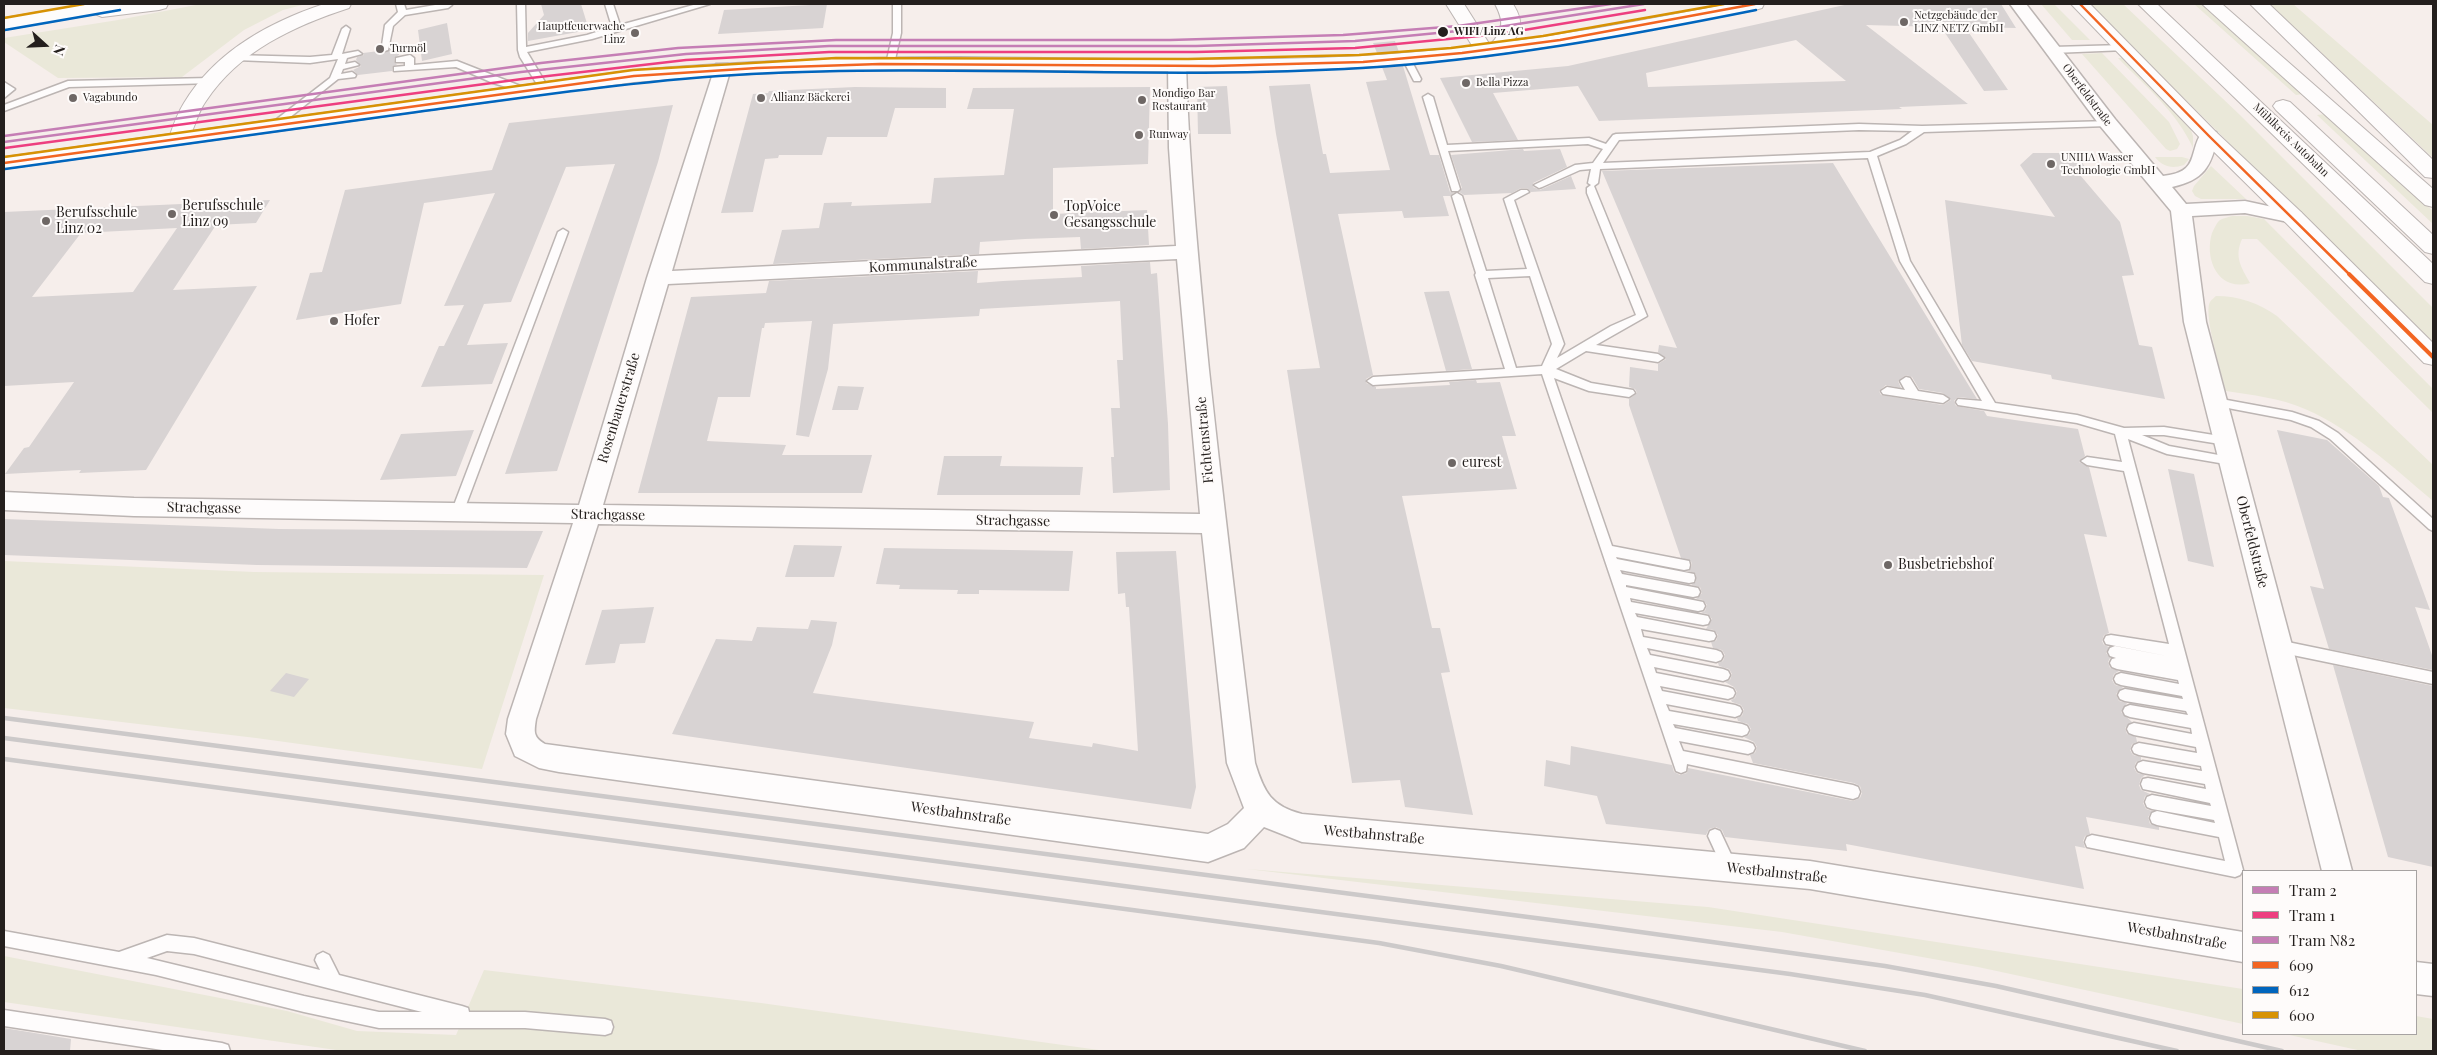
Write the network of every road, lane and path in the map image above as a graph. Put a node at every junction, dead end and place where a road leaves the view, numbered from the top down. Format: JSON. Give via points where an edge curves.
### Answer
{"nodes":[{"id":1,"x":119,"y":4,"type":"edge"},
{"id":2,"x":159,"y":4,"type":"edge"},
{"id":3,"x":342,"y":4,"type":"edge"},
{"id":4,"x":400,"y":4,"type":"edge"},
{"id":5,"x":521,"y":4,"type":"edge"},
{"id":6,"x":609,"y":4,"type":"edge"},
{"id":7,"x":706,"y":4,"type":"edge"},
{"id":8,"x":897,"y":4,"type":"edge"},
{"id":9,"x":1504,"y":4,"type":"edge"},
{"id":10,"x":1755,"y":4,"type":"edge"},
{"id":11,"x":2018,"y":4,"type":"edge"},
{"id":12,"x":2080,"y":4,"type":"edge"},
{"id":13,"x":2147,"y":4,"type":"edge"},
{"id":14,"x":2172,"y":4,"type":"edge"},
{"id":15,"x":2211,"y":4,"type":"edge"},
{"id":16,"x":2259,"y":4,"type":"edge"},
{"id":17,"x":448,"y":5,"type":"dead end"},
{"id":18,"x":1458,"y":5,"type":"edge"},
{"id":19,"x":402,"y":13,"type":"junction"},
{"id":20,"x":63,"y":15,"type":"junction"},
{"id":21,"x":4,"y":24,"type":"edge"},
{"id":22,"x":617,"y":28,"type":"junction"},
{"id":23,"x":346,"y":29,"type":"dead end"},
{"id":24,"x":2208,"y":37,"type":"dead end"},
{"id":25,"x":2052,"y":48,"type":"junction"},
{"id":26,"x":2123,"y":48,"type":"junction"},
{"id":27,"x":384,"y":50,"type":"dead end"},
{"id":28,"x":522,"y":50,"type":"junction"},
{"id":29,"x":1491,"y":50,"type":"junction"},
{"id":30,"x":358,"y":54,"type":"dead end"},
{"id":31,"x":236,"y":57,"type":"junction"},
{"id":32,"x":340,"y":57,"type":"junction"},
{"id":33,"x":1406,"y":58,"type":"junction"},
{"id":34,"x":398,"y":64,"type":"dead end"},
{"id":35,"x":890,"y":64,"type":"junction"},
{"id":36,"x":354,"y":65,"type":"dead end"},
{"id":37,"x":1178,"y":65,"type":"junction"},
{"id":38,"x":340,"y":67,"type":"junction"},
{"id":39,"x":722,"y":68,"type":"junction"},
{"id":40,"x":352,"y":75,"type":"dead end"},
{"id":41,"x":335,"y":78,"type":"junction"},
{"id":42,"x":1417,"y":79,"type":"dead end"},
{"id":43,"x":211,"y":81,"type":"junction"},
{"id":44,"x":4,"y":85,"type":"edge"},
{"id":45,"x":543,"y":87,"type":"junction"},
{"id":46,"x":522,"y":90,"type":"junction"},
{"id":47,"x":2267,"y":90,"type":"dead end"},
{"id":48,"x":4,"y":96,"type":"edge"},
{"id":49,"x":1428,"y":97,"type":"dead end"},
{"id":50,"x":4,"y":108,"type":"edge"},
{"id":51,"x":2108,"y":123,"type":"junction"},
{"id":52,"x":276,"y":124,"type":"junction"},
{"id":53,"x":1922,"y":129,"type":"junction"},
{"id":54,"x":2209,"y":136,"type":"junction"},
{"id":55,"x":179,"y":138,"type":"junction"},
{"id":56,"x":1443,"y":148,"type":"junction"},
{"id":57,"x":1609,"y":148,"type":"junction"},
{"id":58,"x":1872,"y":155,"type":"junction"},
{"id":59,"x":4,"y":163,"type":"edge"},
{"id":60,"x":1596,"y":166,"type":"junction"},
{"id":61,"x":2433,"y":172,"type":"edge"},
{"id":62,"x":2158,"y":183,"type":"junction"},
{"id":63,"x":1539,"y":185,"type":"dead end"},
{"id":64,"x":1524,"y":192,"type":"dead end"},
{"id":65,"x":2433,"y":200,"type":"edge"},
{"id":66,"x":2181,"y":210,"type":"junction"},
{"id":67,"x":2294,"y":217,"type":"junction"},
{"id":68,"x":563,"y":232,"type":"dead end"},
{"id":69,"x":2433,"y":247,"type":"edge"},
{"id":70,"x":1187,"y":252,"type":"junction"},
{"id":71,"x":1534,"y":272,"type":"junction"},
{"id":72,"x":1480,"y":275,"type":"junction"},
{"id":73,"x":2433,"y":277,"type":"edge"},
{"id":74,"x":658,"y":278,"type":"junction"},
{"id":75,"x":1584,"y":347,"type":"junction"},
{"id":76,"x":2433,"y":357,"type":"edge"},
{"id":77,"x":1658,"y":358,"type":"dead end"},
{"id":78,"x":1546,"y":370,"type":"junction"},
{"id":79,"x":1512,"y":372,"type":"junction"},
{"id":80,"x":1373,"y":381,"type":"dead end"},
{"id":81,"x":1906,"y":381,"type":"dead end"},
{"id":82,"x":1887,"y":391,"type":"dead end"},
{"id":83,"x":1629,"y":393,"type":"dead end"},
{"id":84,"x":1914,"y":395,"type":"junction"},
{"id":85,"x":1943,"y":399,"type":"dead end"},
{"id":86,"x":1962,"y":402,"type":"dead end"},
{"id":87,"x":2216,"y":402,"type":"junction"},
{"id":88,"x":1991,"y":406,"type":"junction"},
{"id":89,"x":2120,"y":432,"type":"junction"},
{"id":90,"x":2228,"y":451,"type":"junction"},
{"id":91,"x":2087,"y":461,"type":"dead end"},
{"id":92,"x":2129,"y":467,"type":"junction"},
{"id":93,"x":4,"y":501,"type":"edge"},
{"id":94,"x":457,"y":513,"type":"junction"},
{"id":95,"x":588,"y":515,"type":"junction"},
{"id":96,"x":1213,"y":524,"type":"junction"},
{"id":97,"x":2433,"y":526,"type":"edge"},
{"id":98,"x":1607,"y":550,"type":"junction"},
{"id":99,"x":1612,"y":564,"type":"junction"},
{"id":100,"x":1684,"y":565,"type":"dead end"},
{"id":101,"x":1616,"y":578,"type":"junction"},
{"id":102,"x":1689,"y":578,"type":"dead end"},
{"id":103,"x":1622,"y":591,"type":"junction"},
{"id":104,"x":1693,"y":592,"type":"dead end"},
{"id":105,"x":1626,"y":606,"type":"junction"},
{"id":106,"x":1698,"y":606,"type":"dead end"},
{"id":107,"x":1703,"y":620,"type":"dead end"},
{"id":108,"x":1632,"y":622,"type":"junction"},
{"id":109,"x":1709,"y":636,"type":"dead end"},
{"id":110,"x":1638,"y":641,"type":"junction"},
{"id":111,"x":2278,"y":646,"type":"junction"},
{"id":112,"x":1716,"y":656,"type":"dead end"},
{"id":113,"x":1645,"y":660,"type":"junction"},
{"id":114,"x":2181,"y":664,"type":"junction"},
{"id":115,"x":1723,"y":675,"type":"dead end"},
{"id":116,"x":1651,"y":678,"type":"junction"},
{"id":117,"x":2433,"y":678,"type":"edge"},
{"id":118,"x":2121,"y":679,"type":"dead end"},
{"id":119,"x":2188,"y":691,"type":"junction"},
{"id":120,"x":1728,"y":694,"type":"dead end"},
{"id":121,"x":2126,"y":694,"type":"dead end"},
{"id":122,"x":1657,"y":696,"type":"junction"},
{"id":123,"x":2192,"y":706,"type":"junction"},
{"id":124,"x":1734,"y":711,"type":"dead end"},
{"id":125,"x":2130,"y":711,"type":"dead end"},
{"id":126,"x":1664,"y":716,"type":"junction"},
{"id":127,"x":2196,"y":723,"type":"junction"},
{"id":128,"x":2134,"y":729,"type":"dead end"},
{"id":129,"x":1742,"y":730,"type":"dead end"},
{"id":130,"x":1670,"y":734,"type":"junction"},
{"id":131,"x":2201,"y":742,"type":"junction"},
{"id":132,"x":525,"y":747,"type":"joint"},
{"id":133,"x":1748,"y":748,"type":"dead end"},
{"id":134,"x":2139,"y":749,"type":"dead end"},
{"id":135,"x":2206,"y":761,"type":"junction"},
{"id":136,"x":2143,"y":767,"type":"dead end"},
{"id":137,"x":2211,"y":779,"type":"junction"},
{"id":138,"x":2148,"y":784,"type":"dead end"},
{"id":139,"x":1853,"y":792,"type":"dead end"},
{"id":140,"x":2215,"y":797,"type":"junction"},
{"id":141,"x":2152,"y":802,"type":"dead end"},
{"id":142,"x":1261,"y":809,"type":"junction"},
{"id":143,"x":2220,"y":814,"type":"junction"},
{"id":144,"x":2157,"y":818,"type":"dead end"},
{"id":145,"x":2224,"y":831,"type":"junction"},
{"id":146,"x":1715,"y":836,"type":"dead end"},
{"id":147,"x":2092,"y":842,"type":"dead end"},
{"id":148,"x":1730,"y":868,"type":"junction"},
{"id":149,"x":2336,"y":870,"type":"edge"},
{"id":150,"x":4,"y":938,"type":"edge"},
{"id":151,"x":2242,"y":947,"type":"edge"},
{"id":152,"x":119,"y":960,"type":"junction"},
{"id":153,"x":323,"y":960,"type":"dead end"},
{"id":154,"x":2417,"y":978,"type":"edge"},
{"id":155,"x":2433,"y":980,"type":"edge"},
{"id":156,"x":334,"y":982,"type":"junction"},
{"id":157,"x":4,"y":1018,"type":"edge"},
{"id":158,"x":483,"y":1019,"type":"junction"},
{"id":159,"x":605,"y":1027,"type":"dead end"},
{"id":160,"x":222,"y":1051,"type":"edge"}],
"edges":[{"from":1,"to":20,"type":"main road"},
{"from":2,"to":20,"type":"main road"},
{"from":3,"to":31,"type":"main road","via":[[275,30]]},
{"from":4,"to":19,"type":"lane"},
{"from":5,"to":28,"type":"lane"},
{"from":6,"to":22,"type":"lane"},
{"from":7,"to":22,"type":"lane"},
{"from":8,"to":35,"type":"lane","via":[[897,32]]},
{"from":9,"to":29,"type":"main road","via":[[1512,15],[1512,27],[1508,36]]},
{"from":10,"to":29,"type":"main road","via":[[1655,24]]},
{"from":11,"to":25,"type":"street","name":"Oberfeldstraße"},
{"from":12,"to":26,"type":"main road"},
{"from":13,"to":73,"type":"main road","name":"Mühlkreis Autobahn"},
{"from":14,"to":24,"type":"main road"},
{"from":15,"to":65,"type":"main road"},
{"from":16,"to":61,"type":"main road"},
{"from":17,"to":19,"type":"lane"},
{"from":18,"to":29,"type":"main road"},
{"from":19,"to":27,"type":"lane","via":[[389,25]]},
{"from":20,"to":21,"type":"main road"},
{"from":22,"to":28,"type":"lane"},
{"from":23,"to":32,"type":"lane"},
{"from":25,"to":26,"type":"lane"},
{"from":25,"to":51,"type":"street","name":"Oberfeldstraße"},
{"from":26,"to":54,"type":"main road"},
{"from":28,"to":45,"type":"lane"},
{"from":29,"to":33,"type":"main road"},
{"from":30,"to":32,"type":"lane"},
{"from":31,"to":32,"type":"lane","via":[[310,60]]},
{"from":31,"to":43,"type":"main road"},
{"from":32,"to":38,"type":"lane"},
{"from":33,"to":37,"type":"main road","via":[[1307,64]]},
{"from":33,"to":42,"type":"lane"},
{"from":34,"to":46,"type":"lane","via":[[409,60],[457,64]]},
{"from":35,"to":37,"type":"main road"},
{"from":35,"to":39,"type":"main road"},
{"from":36,"to":38,"type":"lane"},
{"from":37,"to":70,"type":"street","name":"Fichtenstraße","via":[[1179,148]]},
{"from":38,"to":41,"type":"lane"},
{"from":39,"to":45,"type":"main road"},
{"from":39,"to":74,"type":"street","name":"Rosenbauerstraße"},
{"from":40,"to":41,"type":"lane"},
{"from":41,"to":52,"type":"lane"},
{"from":43,"to":50,"type":"lane","via":[[68,84]]},
{"from":43,"to":55,"type":"main road","via":[[196,100]]},
{"from":44,"to":48,"type":"lane","via":[[10,89]]},
{"from":45,"to":46,"type":"main road"},
{"from":46,"to":52,"type":"main road"},
{"from":47,"to":69,"type":"main road","name":"Mühlkreis Autobahn"},
{"from":49,"to":56,"type":"lane"},
{"from":51,"to":53,"type":"lane"},
{"from":51,"to":62,"type":"street","name":"Oberfeldstraße"},
{"from":52,"to":55,"type":"main road"},
{"from":53,"to":57,"type":"lane","via":[[1859,127],[1616,138]]},
{"from":53,"to":58,"type":"lane","via":[[1903,142]]},
{"from":54,"to":62,"type":"street","via":[[2205,156],[2193,173],[2186,179]]},
{"from":54,"to":67,"type":"main road"},
{"from":55,"to":59,"type":"main road"},
{"from":56,"to":57,"type":"lane","via":[[1589,141]]},
{"from":56,"to":72,"type":"lane"},
{"from":57,"to":60,"type":"lane"},
{"from":58,"to":60,"type":"lane"},
{"from":58,"to":88,"type":"lane","via":[[1905,261]]},
{"from":60,"to":63,"type":"lane","via":[[1578,167]]},
{"from":60,"to":75,"type":"lane","via":[[1592,193],[1642,316]]},
{"from":62,"to":66,"type":"street","name":"Oberfeldstraße"},
{"from":64,"to":71,"type":"lane","via":[[1509,199]]},
{"from":66,"to":67,"type":"street","via":[[2245,207]]},
{"from":66,"to":87,"type":"street","name":"Oberfeldstraße","via":[[2195,322]]},
{"from":67,"to":76,"type":"main road"},
{"from":68,"to":94,"type":"lane"},
{"from":70,"to":74,"type":"street","name":"Kommunalstraße"},
{"from":70,"to":96,"type":"street","name":"Fichtenstraße"},
{"from":71,"to":72,"type":"lane"},
{"from":71,"to":78,"type":"lane","via":[[1558,344]]},
{"from":72,"to":79,"type":"lane"},
{"from":74,"to":95,"type":"street","name":"Rosenbauerstraße"},
{"from":75,"to":77,"type":"lane"},
{"from":75,"to":78,"type":"lane"},
{"from":78,"to":79,"type":"lane"},
{"from":78,"to":83,"type":"lane","via":[[1589,387]]},
{"from":78,"to":98,"type":"lane"},
{"from":79,"to":80,"type":"lane"},
{"from":81,"to":84,"type":"lane"},
{"from":82,"to":84,"type":"lane"},
{"from":84,"to":85,"type":"lane"},
{"from":86,"to":88,"type":"lane"},
{"from":87,"to":90,"type":"street","name":"Oberfeldstraße"},
{"from":87,"to":97,"type":"lane","via":[[2292,416],[2315,424],[2334,436]]},
{"from":88,"to":89,"type":"lane","via":[[2077,419]]},
{"from":89,"to":90,"type":"lane","via":[[2164,431]]},
{"from":89,"to":90,"type":"lane","via":[[2167,450]]},
{"from":89,"to":92,"type":"lane"},
{"from":90,"to":111,"type":"street","name":"Oberfeldstraße"},
{"from":91,"to":92,"type":"lane"},
{"from":92,"to":114,"type":"lane"},
{"from":93,"to":94,"type":"street","name":"Strachgasse","via":[[134,507]]},
{"from":94,"to":95,"type":"street","name":"Strachgasse"},
{"from":95,"to":96,"type":"street","name":"Strachgasse"},
{"from":95,"to":132,"type":"street","name":"Rosenbauerstraße","via":[[522,719],[520,734]]},
{"from":96,"to":142,"type":"street","name":"Fichtenstraße","via":[[1241,763],[1248,788]]},
{"from":98,"to":99,"type":"lane"},
{"from":98,"to":100,"type":"lane"},
{"from":99,"to":101,"type":"lane"},
{"from":99,"to":102,"type":"lane"},
{"from":101,"to":103,"type":"lane"},
{"from":101,"to":104,"type":"lane"},
{"from":103,"to":105,"type":"lane"},
{"from":103,"to":106,"type":"lane"},
{"from":105,"to":107,"type":"lane"},
{"from":105,"to":108,"type":"lane"},
{"from":108,"to":109,"type":"lane"},
{"from":108,"to":110,"type":"lane"},
{"from":110,"to":112,"type":"lane"},
{"from":110,"to":113,"type":"lane"},
{"from":111,"to":117,"type":"lane"},
{"from":111,"to":149,"type":"street","name":"Oberfeldstraße"},
{"from":113,"to":115,"type":"lane"},
{"from":113,"to":116,"type":"lane"},
{"from":114,"to":114,"type":"lane","via":[[2114,652]]},
{"from":114,"to":119,"type":"lane"},
{"from":116,"to":120,"type":"lane"},
{"from":116,"to":122,"type":"lane"},
{"from":118,"to":119,"type":"lane"},
{"from":119,"to":123,"type":"lane"},
{"from":121,"to":123,"type":"lane"},
{"from":122,"to":124,"type":"lane"},
{"from":122,"to":126,"type":"lane"},
{"from":123,"to":127,"type":"lane"},
{"from":125,"to":127,"type":"lane"},
{"from":126,"to":129,"type":"lane"},
{"from":126,"to":130,"type":"lane"},
{"from":127,"to":131,"type":"lane"},
{"from":128,"to":131,"type":"lane"},
{"from":130,"to":133,"type":"lane"},
{"from":130,"to":139,"type":"lane","via":[[1679,762]]},
{"from":131,"to":135,"type":"lane"},
{"from":132,"to":142,"type":"street","name":"Westbahnstraße","via":[[559,760],[1208,848],[1229,842],[1240,834]]},
{"from":134,"to":135,"type":"lane"},
{"from":135,"to":137,"type":"lane"},
{"from":136,"to":137,"type":"lane"},
{"from":137,"to":140,"type":"lane"},
{"from":138,"to":140,"type":"lane"},
{"from":140,"to":143,"type":"lane"},
{"from":141,"to":143,"type":"lane"},
{"from":142,"to":148,"type":"street","name":"Westbahnstraße","via":[[1280,822],[1302,828]]},
{"from":143,"to":145,"type":"lane"},
{"from":144,"to":145,"type":"lane"},
{"from":145,"to":147,"type":"lane","via":[[2235,870]]},
{"from":146,"to":148,"type":"lane"},
{"from":148,"to":151,"type":"street","name":"Westbahnstraße","via":[[1810,875]]},
{"from":150,"to":152,"type":"lane"},
{"from":152,"to":156,"type":"lane","via":[[167,943],[194,946]]},
{"from":152,"to":158,"type":"lane","via":[[379,1020]]},
{"from":153,"to":156,"type":"lane"},
{"from":154,"to":155,"type":"street"},
{"from":156,"to":158,"type":"lane"},
{"from":157,"to":160,"type":"lane"},
{"from":158,"to":159,"type":"lane"}]}
